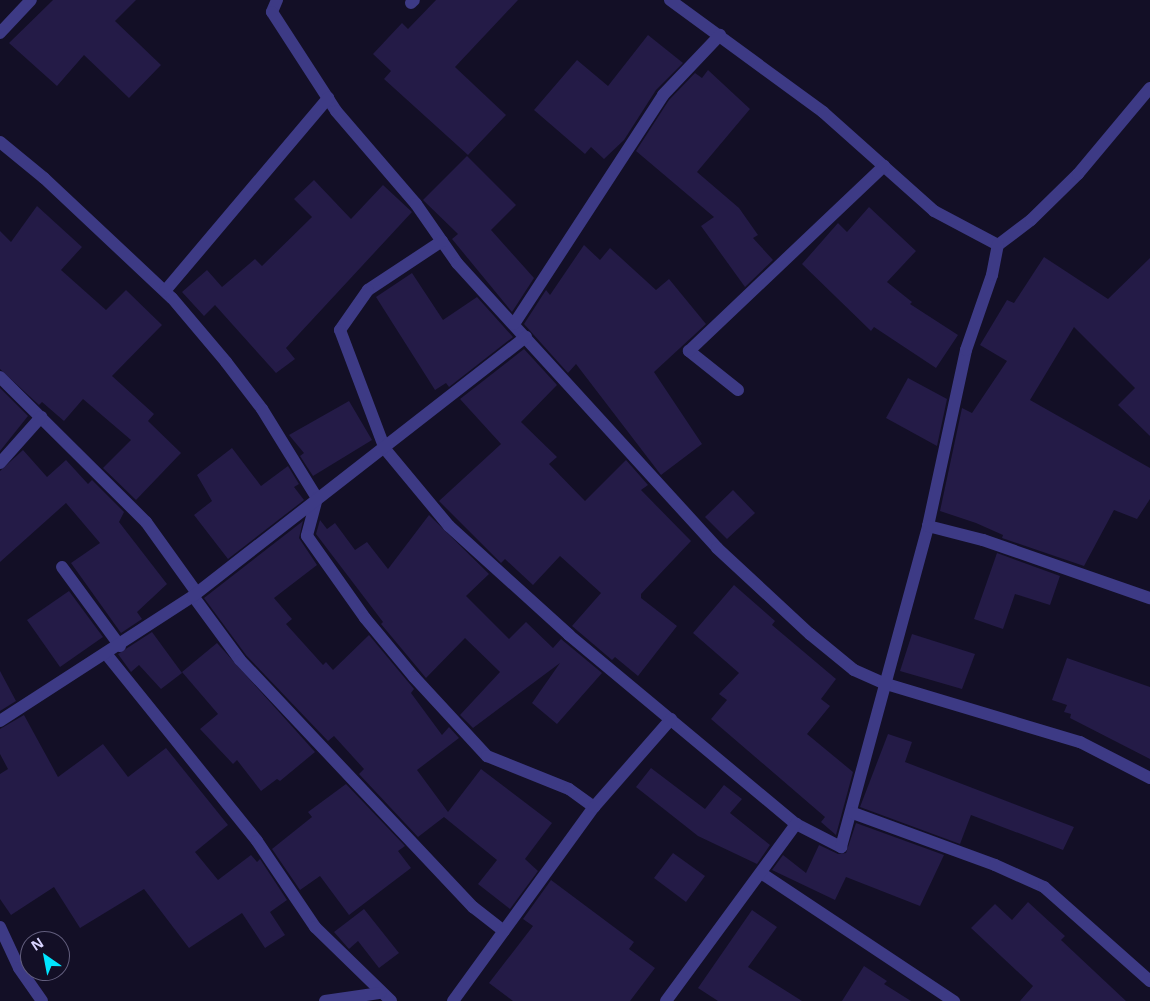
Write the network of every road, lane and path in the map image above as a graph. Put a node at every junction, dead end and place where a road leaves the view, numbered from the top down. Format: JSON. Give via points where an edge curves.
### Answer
{"nodes":[{"id":1,"x":31,"y":0,"type":"edge"},
{"id":2,"x":277,"y":0,"type":"edge"},
{"id":3,"x":670,"y":0,"type":"edge"},
{"id":4,"x":0,"y":34,"type":"edge"},
{"id":5,"x":720,"y":35,"type":"junction"},
{"id":6,"x":1150,"y":88,"type":"edge"},
{"id":7,"x":328,"y":98,"type":"junction"},
{"id":8,"x":0,"y":142,"type":"edge"},
{"id":9,"x":884,"y":166,"type":"junction"},
{"id":10,"x":442,"y":241,"type":"junction"},
{"id":11,"x":998,"y":245,"type":"junction"},
{"id":12,"x":165,"y":291,"type":"junction"},
{"id":13,"x":514,"y":324,"type":"junction"},
{"id":14,"x":526,"y":337,"type":"junction"},
{"id":15,"x":0,"y":376,"type":"edge"},
{"id":16,"x":738,"y":390,"type":"dead end"},
{"id":17,"x":41,"y":417,"type":"junction"},
{"id":18,"x":385,"y":449,"type":"junction"},
{"id":19,"x":0,"y":463,"type":"edge"},
{"id":20,"x":317,"y":498,"type":"junction"},
{"id":21,"x":928,"y":526,"type":"junction"},
{"id":22,"x":62,"y":567,"type":"dead end"},
{"id":23,"x":195,"y":594,"type":"junction"},
{"id":24,"x":1150,"y":598,"type":"edge"},
{"id":25,"x":120,"y":646,"type":"junction"},
{"id":26,"x":107,"y":655,"type":"junction"},
{"id":27,"x":883,"y":683,"type":"junction"},
{"id":28,"x":671,"y":719,"type":"junction"},
{"id":29,"x":0,"y":721,"type":"edge"},
{"id":30,"x":1150,"y":778,"type":"edge"},
{"id":31,"x":594,"y":807,"type":"junction"},
{"id":32,"x":853,"y":813,"type":"junction"},
{"id":33,"x":796,"y":824,"type":"junction"},
{"id":34,"x":761,"y":872,"type":"junction"},
{"id":35,"x":0,"y":927,"type":"edge"},
{"id":36,"x":504,"y":931,"type":"junction"},
{"id":37,"x":1150,"y":981,"type":"edge"},
{"id":38,"x":380,"y":993,"type":"junction"},
{"id":39,"x":42,"y":1001,"type":"edge"},
{"id":40,"x":325,"y":1001,"type":"edge"},
{"id":41,"x":391,"y":1001,"type":"edge"},
{"id":42,"x":453,"y":1001,"type":"edge"},
{"id":43,"x":666,"y":1001,"type":"edge"},
{"id":44,"x":954,"y":1001,"type":"edge"}],
"edges":[{"from":1,"to":4,"type":"street"},
{"from":2,"to":7,"type":"street","via":[[272,12]]},
{"from":3,"to":5,"type":"street"},
{"from":5,"to":9,"type":"street","via":[[823,112]]},
{"from":5,"to":13,"type":"street","via":[[663,95],[640,136]]},
{"from":6,"to":11,"type":"street","via":[[1078,174],[1031,220]]},
{"from":7,"to":10,"type":"street","via":[[416,204]]},
{"from":7,"to":12,"type":"street"},
{"from":8,"to":12,"type":"street","via":[[44,178]]},
{"from":9,"to":11,"type":"street","via":[[934,211]]},
{"from":9,"to":16,"type":"street","via":[[689,351]]},
{"from":10,"to":13,"type":"street"},
{"from":10,"to":18,"type":"street","via":[[368,290],[340,330]]},
{"from":11,"to":21,"type":"street","via":[[992,275],[966,350]]},
{"from":12,"to":20,"type":"street","via":[[262,409]]},
{"from":13,"to":14,"type":"street"},
{"from":14,"to":18,"type":"street"},
{"from":14,"to":27,"type":"street","via":[[717,548],[817,640],[854,670]]},
{"from":15,"to":17,"type":"street"},
{"from":17,"to":19,"type":"street"},
{"from":17,"to":23,"type":"street","via":[[146,522]]},
{"from":18,"to":20,"type":"street"},
{"from":18,"to":28,"type":"street","via":[[449,526],[568,635]]},
{"from":20,"to":23,"type":"street"},
{"from":20,"to":31,"type":"street","via":[[307,536],[365,618],[414,677],[487,756],[569,789]]},
{"from":21,"to":24,"type":"street","via":[[983,540]]},
{"from":21,"to":27,"type":"street"},
{"from":22,"to":25,"type":"street"},
{"from":23,"to":25,"type":"street"},
{"from":23,"to":36,"type":"street","via":[[263,684],[473,908]]},
{"from":25,"to":26,"type":"street"},
{"from":26,"to":29,"type":"street"},
{"from":26,"to":38,"type":"street","via":[[257,841],[315,927]]},
{"from":27,"to":30,"type":"street","via":[[1080,742]]},
{"from":27,"to":32,"type":"street"},
{"from":28,"to":31,"type":"street"},
{"from":28,"to":33,"type":"street"},
{"from":31,"to":36,"type":"street"},
{"from":32,"to":33,"type":"street","via":[[841,846]]},
{"from":32,"to":37,"type":"street","via":[[995,865],[1044,888]]},
{"from":33,"to":34,"type":"street"},
{"from":34,"to":43,"type":"street"},
{"from":34,"to":44,"type":"street"},
{"from":35,"to":39,"type":"street","via":[[19,968]]},
{"from":36,"to":42,"type":"street"},
{"from":38,"to":40,"type":"street"},
{"from":38,"to":41,"type":"street"}]}
